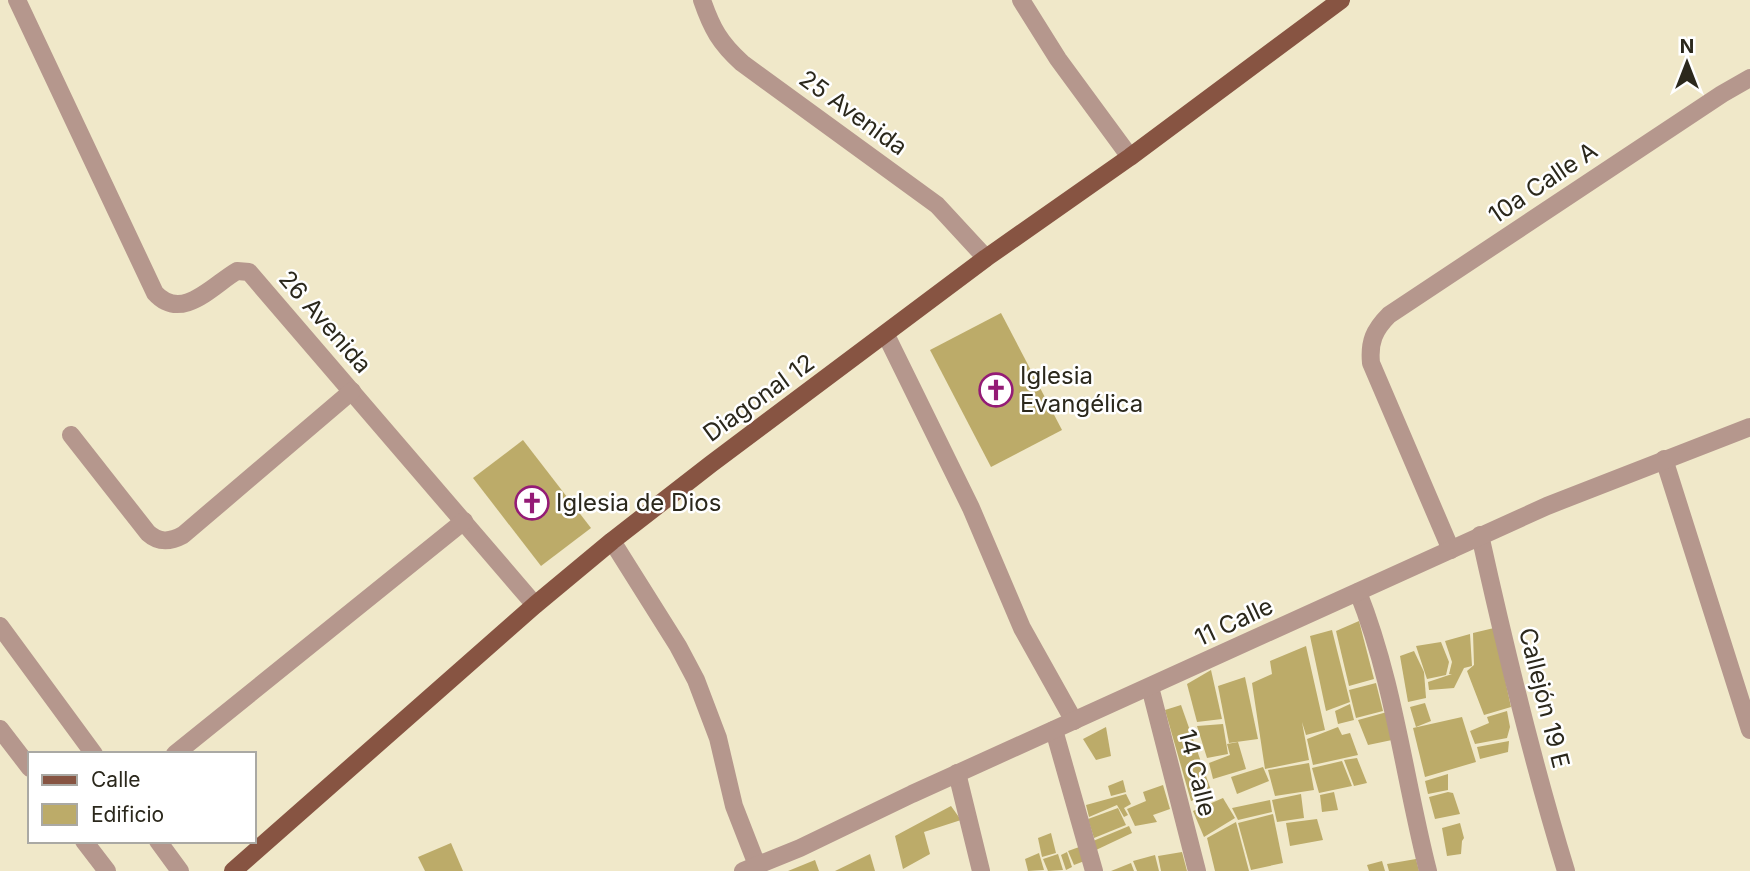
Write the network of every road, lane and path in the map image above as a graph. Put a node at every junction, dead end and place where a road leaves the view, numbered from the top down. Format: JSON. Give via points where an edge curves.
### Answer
{"nodes":[{"id":1,"x":17,"y":0,"type":"edge"},
{"id":2,"x":702,"y":0,"type":"edge"},
{"id":3,"x":1021,"y":0,"type":"edge"},
{"id":4,"x":1341,"y":0,"type":"edge"},
{"id":5,"x":1750,"y":78,"type":"edge"},
{"id":6,"x":1130,"y":157,"type":"junction"},
{"id":7,"x":986,"y":258,"type":"junction"},
{"id":8,"x":886,"y":335,"type":"junction"},
{"id":9,"x":352,"y":391,"type":"junction"},
{"id":10,"x":1750,"y":427,"type":"edge"},
{"id":11,"x":71,"y":435,"type":"dead end"},
{"id":12,"x":1664,"y":460,"type":"junction"},
{"id":13,"x":464,"y":521,"type":"junction"},
{"id":14,"x":1480,"y":535,"type":"junction"},
{"id":15,"x":612,"y":541,"type":"junction"},
{"id":16,"x":1451,"y":550,"type":"junction"},
{"id":17,"x":1358,"y":592,"type":"junction"},
{"id":18,"x":535,"y":605,"type":"junction"},
{"id":19,"x":0,"y":626,"type":"edge"},
{"id":20,"x":1150,"y":687,"type":"junction"},
{"id":21,"x":1073,"y":721,"type":"junction"},
{"id":22,"x":0,"y":729,"type":"edge"},
{"id":23,"x":1054,"y":730,"type":"junction"},
{"id":24,"x":1750,"y":730,"type":"edge"},
{"id":25,"x":93,"y":752,"type":"edge"},
{"id":26,"x":177,"y":752,"type":"edge"},
{"id":27,"x":28,"y":765,"type":"edge"},
{"id":28,"x":957,"y":773,"type":"junction"},
{"id":29,"x":86,"y":843,"type":"edge"},
{"id":30,"x":159,"y":843,"type":"edge"},
{"id":31,"x":750,"y":868,"type":"edge"},
{"id":32,"x":107,"y":871,"type":"edge"},
{"id":33,"x":180,"y":871,"type":"edge"},
{"id":34,"x":233,"y":871,"type":"edge"},
{"id":35,"x":981,"y":871,"type":"edge"},
{"id":36,"x":1094,"y":871,"type":"edge"},
{"id":37,"x":1197,"y":871,"type":"edge"},
{"id":38,"x":1428,"y":871,"type":"edge"},
{"id":39,"x":1566,"y":871,"type":"edge"}],
"edges":[{"from":1,"to":9,"type":"street","name":"26 Avenida","via":[[160,299],[194,301],[237,271],[248,272]]},
{"from":2,"to":7,"type":"street","name":"25 Avenida","via":[[724,47],[937,205]]},
{"from":3,"to":6,"type":"street"},
{"from":4,"to":6,"type":"main road","name":"Diagonal 12"},
{"from":5,"to":16,"type":"street","name":"10a Calle A","via":[[1389,315],[1372,338],[1371,363]]},
{"from":6,"to":7,"type":"main road","name":"Diagonal 12"},
{"from":7,"to":8,"type":"main road","name":"Diagonal 12"},
{"from":8,"to":15,"type":"main road","name":"Diagonal 12"},
{"from":8,"to":21,"type":"street","via":[[971,508],[1022,628]]},
{"from":9,"to":11,"type":"street","via":[[183,535],[170,541],[148,533]]},
{"from":9,"to":13,"type":"street","name":"26 Avenida"},
{"from":10,"to":12,"type":"street","name":"11 Calle"},
{"from":12,"to":14,"type":"street","name":"11 Calle"},
{"from":12,"to":24,"type":"street"},
{"from":13,"to":18,"type":"street","name":"26 Avenida"},
{"from":13,"to":26,"type":"street"},
{"from":14,"to":16,"type":"street","name":"11 Calle"},
{"from":14,"to":39,"type":"street","name":"Callejón 19 E"},
{"from":15,"to":18,"type":"main road","name":"Diagonal 12"},
{"from":15,"to":31,"type":"street","via":[[696,680],[718,738]]},
{"from":16,"to":17,"type":"street","name":"11 Calle"},
{"from":17,"to":20,"type":"street","name":"11 Calle"},
{"from":17,"to":38,"type":"street","via":[[1387,682]]},
{"from":18,"to":34,"type":"main road","name":"Diagonal 12"},
{"from":19,"to":25,"type":"street"},
{"from":20,"to":21,"type":"street","name":"11 Calle"},
{"from":20,"to":37,"type":"street","name":"14 Calle"},
{"from":21,"to":23,"type":"street","name":"11 Calle"},
{"from":22,"to":27,"type":"street"},
{"from":23,"to":28,"type":"street","name":"11 Calle"},
{"from":23,"to":36,"type":"street"},
{"from":28,"to":31,"type":"street","name":"11 Calle"},
{"from":28,"to":35,"type":"street"},
{"from":29,"to":32,"type":"street"},
{"from":30,"to":33,"type":"street"}]}
